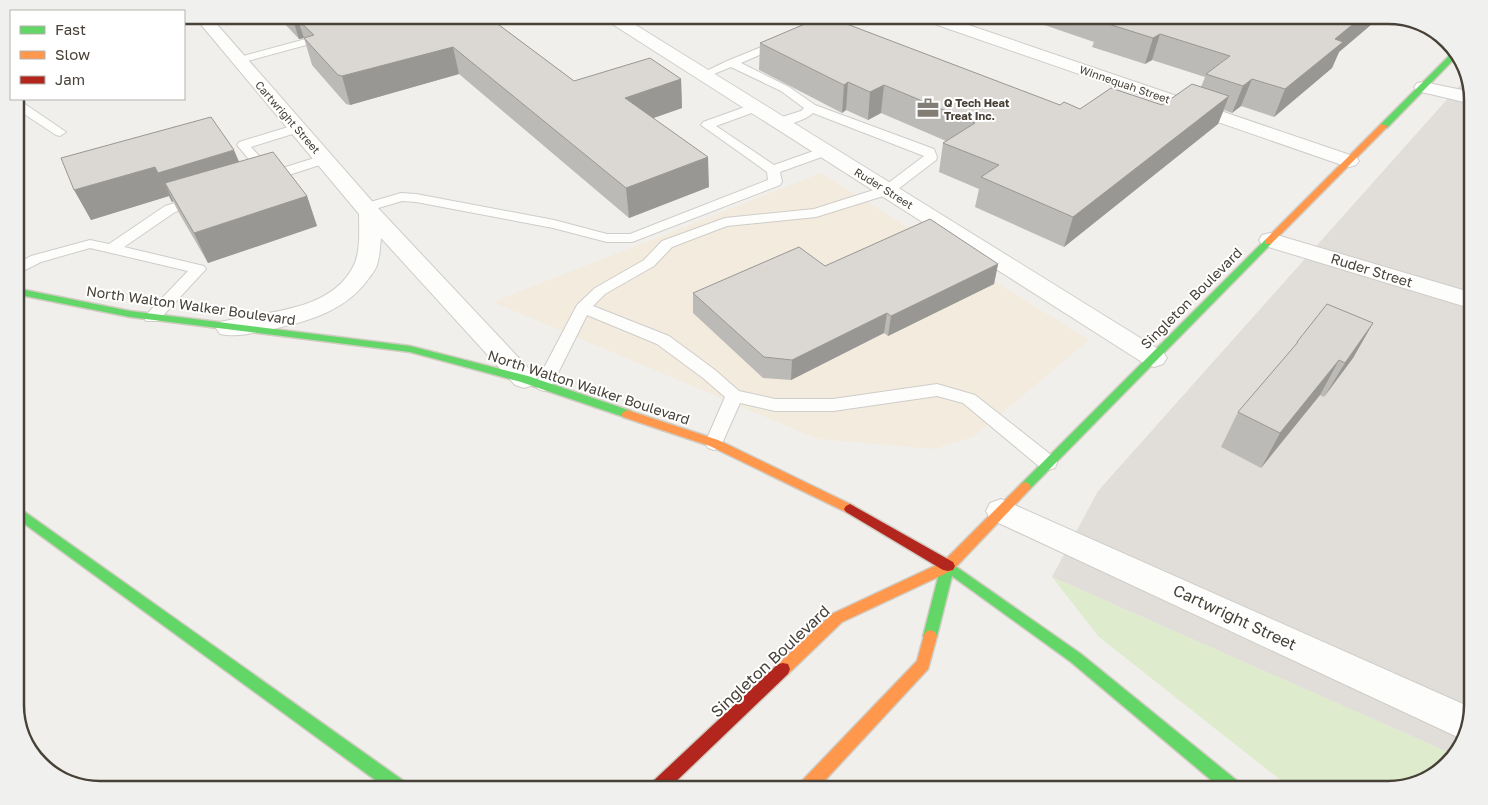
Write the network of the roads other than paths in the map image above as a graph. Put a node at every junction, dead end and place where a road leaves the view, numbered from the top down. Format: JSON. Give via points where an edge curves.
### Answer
{"nodes":[{"id":1,"x":209,"y":24,"type":"edge"},
{"id":2,"x":623,"y":24,"type":"edge"},
{"id":3,"x":949,"y":24,"type":"edge"},
{"id":4,"x":342,"y":32,"type":"edge"},
{"id":5,"x":785,"y":40,"type":"edge"},
{"id":6,"x":1451,"y":58,"type":"edge"},
{"id":7,"x":240,"y":60,"type":"junction"},
{"id":8,"x":731,"y":63,"type":"junction"},
{"id":9,"x":704,"y":75,"type":"junction"},
{"id":10,"x":1423,"y":87,"type":"junction"},
{"id":11,"x":1464,"y":96,"type":"edge"},
{"id":12,"x":756,"y":107,"type":"junction"},
{"id":13,"x":811,"y":108,"type":"junction"},
{"id":14,"x":24,"y":109,"type":"edge"},
{"id":15,"x":780,"y":122,"type":"junction"},
{"id":16,"x":298,"y":128,"type":"junction"},
{"id":17,"x":60,"y":132,"type":"dead end"},
{"id":18,"x":825,"y":150,"type":"junction"},
{"id":19,"x":324,"y":159,"type":"junction"},
{"id":20,"x":1349,"y":161,"type":"junction"},
{"id":21,"x":773,"y":170,"type":"junction"},
{"id":22,"x":271,"y":176,"type":"junction"},
{"id":23,"x":252,"y":182,"type":"edge"},
{"id":24,"x":888,"y":190,"type":"junction"},
{"id":25,"x":206,"y":197,"type":"edge"},
{"id":26,"x":368,"y":210,"type":"junction"},
{"id":27,"x":1270,"y":240,"type":"junction"},
{"id":28,"x":112,"y":249,"type":"junction"},
{"id":29,"x":24,"y":266,"type":"edge"},
{"id":30,"x":24,"y":293,"type":"edge"},
{"id":31,"x":1464,"y":298,"type":"edge"},
{"id":32,"x":583,"y":308,"type":"junction"},
{"id":33,"x":152,"y":317,"type":"junction"},
{"id":34,"x":229,"y":328,"type":"junction"},
{"id":35,"x":1154,"y":358,"type":"junction"},
{"id":36,"x":534,"y":382,"type":"junction"},
{"id":37,"x":734,"y":396,"type":"junction"},
{"id":38,"x":714,"y":442,"type":"junction"},
{"id":39,"x":1048,"y":463,"type":"junction"},
{"id":40,"x":1001,"y":511,"type":"junction"},
{"id":41,"x":24,"y":516,"type":"edge"},
{"id":42,"x":948,"y":566,"type":"junction"},
{"id":43,"x":1463,"y":722,"type":"edge"},
{"id":44,"x":390,"y":781,"type":"edge"},
{"id":45,"x":665,"y":781,"type":"edge"},
{"id":46,"x":813,"y":781,"type":"edge"},
{"id":47,"x":1224,"y":781,"type":"edge"}],
"edges":[{"from":1,"to":7,"type":"street","name":"Cartwright Street"},
{"from":2,"to":9,"type":"street","name":"Ruder Street"},
{"from":3,"to":20,"type":"street","name":"Winnequah Street"},
{"from":4,"to":7,"type":"lane"},
{"from":5,"to":8,"type":"lane"},
{"from":6,"to":10,"type":"main road","name":"Singleton Boulevard"},
{"from":7,"to":16,"type":"street","name":"Cartwright Street"},
{"from":8,"to":9,"type":"lane"},
{"from":8,"to":13,"type":"lane","via":[[785,89]]},
{"from":9,"to":12,"type":"street","name":"Ruder Street"},
{"from":10,"to":11,"type":"street"},
{"from":10,"to":20,"type":"main road","name":"Singleton Boulevard"},
{"from":12,"to":15,"type":"street","name":"Ruder Street"},
{"from":12,"to":21,"type":"lane","via":[[707,125]]},
{"from":13,"to":15,"type":"lane","via":[[805,114]]},
{"from":13,"to":24,"type":"lane","via":[[929,152],[932,158]]},
{"from":14,"to":17,"type":"lane"},
{"from":15,"to":18,"type":"street","name":"Ruder Street"},
{"from":16,"to":19,"type":"street","name":"Cartwright Street"},
{"from":16,"to":22,"type":"lane","via":[[243,145]]},
{"from":18,"to":21,"type":"lane"},
{"from":18,"to":24,"type":"street","name":"Ruder Street"},
{"from":19,"to":22,"type":"lane"},
{"from":19,"to":26,"type":"street","name":"Cartwright Street"},
{"from":20,"to":27,"type":"main road","name":"Singleton Boulevard"},
{"from":21,"to":26,"type":"lane","via":[[775,182],[632,238],[607,238],[554,224],[416,198],[401,197]]},
{"from":22,"to":23,"type":"lane"},
{"from":24,"to":32,"type":"lane","via":[[816,213],[725,222],[667,244],[650,264],[600,291]]},
{"from":24,"to":35,"type":"street","name":"Ruder Street"},
{"from":25,"to":28,"type":"lane","via":[[170,209]]},
{"from":26,"to":34,"type":"street","via":[[366,266],[343,294],[310,312],[274,322]]},
{"from":26,"to":36,"type":"street","name":"Cartwright Street"},
{"from":27,"to":31,"type":"street","name":"Ruder Street"},
{"from":27,"to":35,"type":"main road","name":"Singleton Boulevard"},
{"from":28,"to":29,"type":"lane","via":[[90,244],[36,259]]},
{"from":28,"to":33,"type":"lane","via":[[200,269]]},
{"from":30,"to":33,"type":"main road","name":"North Walton Walker Boulevard"},
{"from":32,"to":36,"type":"lane"},
{"from":32,"to":37,"type":"lane","via":[[663,340]]},
{"from":33,"to":34,"type":"main road","name":"North Walton Walker Boulevard"},
{"from":34,"to":36,"type":"main road","name":"North Walton Walker Boulevard","via":[[410,350]]},
{"from":35,"to":39,"type":"main road","name":"Singleton Boulevard"},
{"from":36,"to":38,"type":"main road","name":"North Walton Walker Boulevard"},
{"from":37,"to":38,"type":"lane"},
{"from":37,"to":39,"type":"lane","via":[[775,405],[833,405],[938,390],[969,399]]},
{"from":38,"to":42,"type":"main road","name":"North Walton Walker Boulevard","via":[[842,505]]},
{"from":39,"to":40,"type":"main road","name":"Singleton Boulevard"},
{"from":40,"to":42,"type":"main road","name":"Singleton Boulevard"},
{"from":40,"to":43,"type":"street","name":"Cartwright Street"},
{"from":41,"to":44,"type":"main road"},
{"from":42,"to":45,"type":"main road","name":"Singleton Boulevard","via":[[837,618]]},
{"from":42,"to":46,"type":"main road","name":"Singleton Boulevard","via":[[922,664]]},
{"from":42,"to":47,"type":"main road","name":"North Walton Walker Boulevard","via":[[1076,658]]}]}
